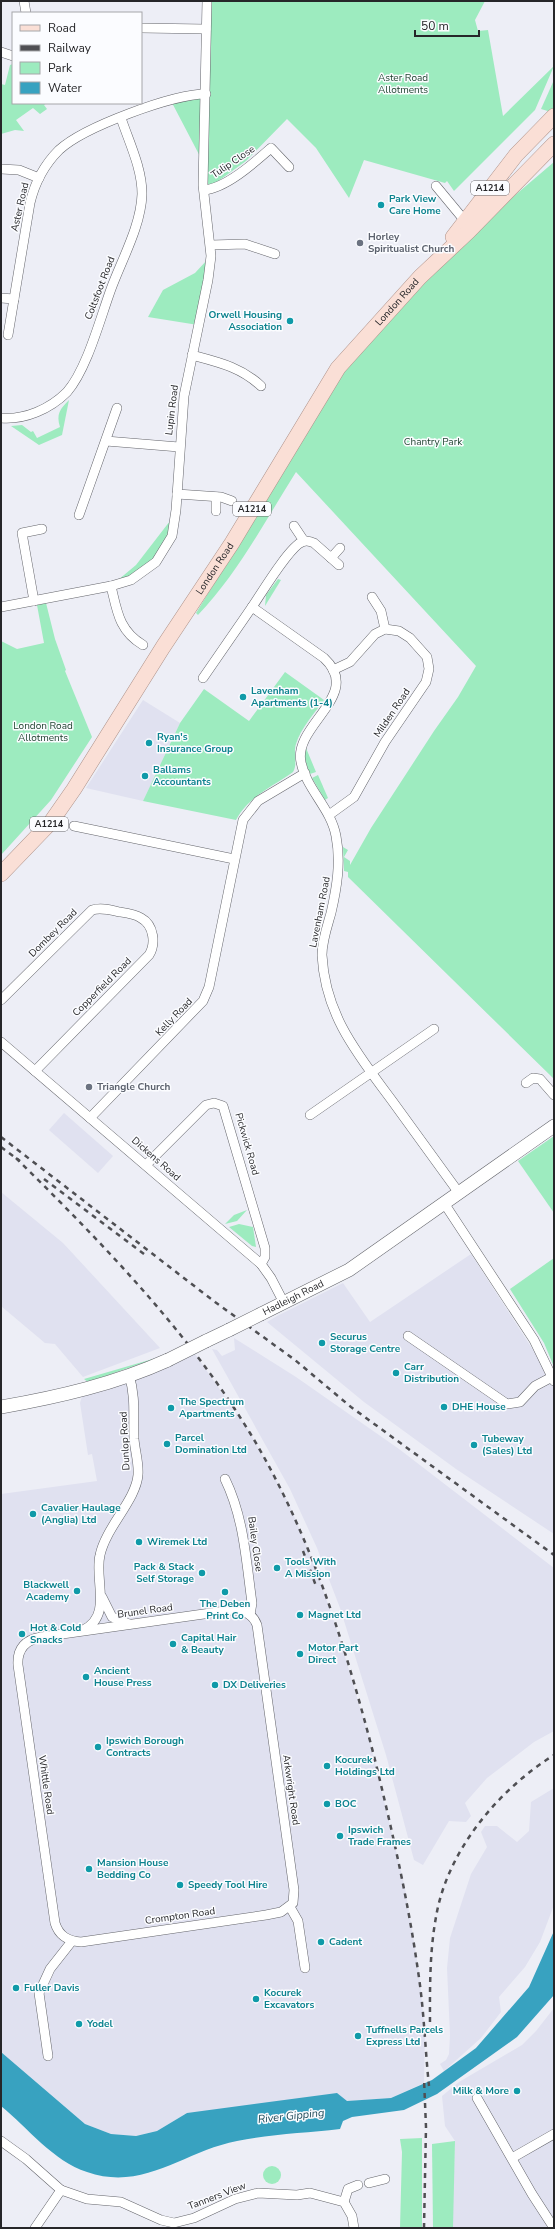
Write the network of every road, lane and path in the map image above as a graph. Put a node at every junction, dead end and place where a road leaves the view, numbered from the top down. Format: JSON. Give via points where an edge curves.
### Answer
{"nodes":[{"id":1,"x":24,"y":1,"type":"edge"},
{"id":2,"x":207,"y":1,"type":"edge"},
{"id":3,"x":26,"y":12,"type":"edge"},
{"id":4,"x":142,"y":28,"type":"edge"},
{"id":5,"x":206,"y":29,"type":"junction"},
{"id":6,"x":1,"y":52,"type":"edge"},
{"id":7,"x":12,"y":55,"type":"edge"},
{"id":8,"x":206,"y":94,"type":"junction"},
{"id":9,"x":554,"y":116,"type":"edge"},
{"id":10,"x":121,"y":118,"type":"junction"},
{"id":11,"x":554,"y":144,"type":"edge"},
{"id":12,"x":289,"y":166,"type":"dead end"},
{"id":13,"x":1,"y":169,"type":"edge"},
{"id":14,"x":39,"y":178,"type":"junction"},
{"id":15,"x":436,"y":186,"type":"dead end"},
{"id":16,"x":204,"y":190,"type":"junction"},
{"id":17,"x":465,"y":221,"type":"junction"},
{"id":18,"x":210,"y":245,"type":"junction"},
{"id":19,"x":275,"y":254,"type":"dead end"},
{"id":20,"x":432,"y":266,"type":"junction"},
{"id":21,"x":1,"y":298,"type":"edge"},
{"id":22,"x":14,"y":300,"type":"junction"},
{"id":23,"x":8,"y":335,"type":"dead end"},
{"id":24,"x":192,"y":355,"type":"junction"},
{"id":25,"x":261,"y":386,"type":"dead end"},
{"id":26,"x":117,"y":408,"type":"dead end"},
{"id":27,"x":1,"y":418,"type":"edge"},
{"id":28,"x":106,"y":441,"type":"junction"},
{"id":29,"x":179,"y":447,"type":"junction"},
{"id":30,"x":177,"y":494,"type":"junction"},
{"id":31,"x":216,"y":497,"type":"junction"},
{"id":32,"x":232,"y":501,"type":"dead end"},
{"id":33,"x":216,"y":511,"type":"dead end"},
{"id":34,"x":79,"y":515,"type":"dead end"},
{"id":35,"x":294,"y":526,"type":"dead end"},
{"id":36,"x":42,"y":530,"type":"dead end"},
{"id":37,"x":304,"y":541,"type":"junction"},
{"id":38,"x":340,"y":548,"type":"dead end"},
{"id":39,"x":332,"y":558,"type":"junction"},
{"id":40,"x":339,"y":565,"type":"dead end"},
{"id":41,"x":111,"y":586,"type":"junction"},
{"id":42,"x":372,"y":597,"type":"dead end"},
{"id":43,"x":34,"y":601,"type":"junction"},
{"id":44,"x":1,"y":607,"type":"edge"},
{"id":45,"x":252,"y":607,"type":"junction"},
{"id":46,"x":385,"y":629,"type":"junction"},
{"id":47,"x":143,"y":645,"type":"dead end"},
{"id":48,"x":333,"y":670,"type":"junction"},
{"id":49,"x":203,"y":678,"type":"dead end"},
{"id":50,"x":304,"y":773,"type":"junction"},
{"id":51,"x":329,"y":815,"type":"junction"},
{"id":52,"x":74,"y":826,"type":"dead end"},
{"id":53,"x":234,"y":859,"type":"junction"},
{"id":54,"x":1,"y":874,"type":"edge"},
{"id":55,"x":132,"y":914,"type":"joint"},
{"id":56,"x":1,"y":1000,"type":"edge"},
{"id":57,"x":434,"y":1029,"type":"dead end"},
{"id":58,"x":1,"y":1042,"type":"edge"},
{"id":59,"x":34,"y":1071,"type":"junction"},
{"id":60,"x":372,"y":1073,"type":"junction"},
{"id":61,"x":526,"y":1082,"type":"dead end"},
{"id":62,"x":554,"y":1095,"type":"edge"},
{"id":63,"x":310,"y":1116,"type":"dead end"},
{"id":64,"x":90,"y":1118,"type":"junction"},
{"id":65,"x":554,"y":1126,"type":"edge"},
{"id":66,"x":146,"y":1165,"type":"junction"},
{"id":67,"x":459,"y":1193,"type":"junction"},
{"id":68,"x":444,"y":1203,"type":"junction"},
{"id":69,"x":261,"y":1264,"type":"junction"},
{"id":70,"x":284,"y":1303,"type":"junction"},
{"id":71,"x":408,"y":1336,"type":"dead end"},
{"id":72,"x":129,"y":1375,"type":"junction"},
{"id":73,"x":553,"y":1379,"type":"edge"},
{"id":74,"x":1,"y":1407,"type":"edge"},
{"id":75,"x":225,"y":1479,"type":"dead end"},
{"id":76,"x":100,"y":1592,"type":"junction"},
{"id":77,"x":250,"y":1615,"type":"junction"},
{"id":78,"x":136,"y":1624,"type":"junction"},
{"id":79,"x":75,"y":1632,"type":"junction"},
{"id":80,"x":41,"y":1637,"type":"joint"},
{"id":81,"x":290,"y":1907,"type":"junction"},
{"id":82,"x":72,"y":1941,"type":"junction"},
{"id":83,"x":305,"y":1968,"type":"dead end"},
{"id":84,"x":48,"y":2056,"type":"dead end"},
{"id":85,"x":477,"y":2098,"type":"dead end"},
{"id":86,"x":554,"y":2134,"type":"edge"},
{"id":87,"x":1,"y":2141,"type":"edge"},
{"id":88,"x":512,"y":2158,"type":"junction"},
{"id":89,"x":385,"y":2179,"type":"dead end"},
{"id":90,"x":369,"y":2183,"type":"dead end"},
{"id":91,"x":358,"y":2185,"type":"dead end"},
{"id":92,"x":61,"y":2190,"type":"junction"},
{"id":93,"x":344,"y":2202,"type":"junction"},
{"id":94,"x":35,"y":2228,"type":"edge"},
{"id":95,"x":354,"y":2228,"type":"edge"},
{"id":96,"x":554,"y":2228,"type":"edge"}],
"edges":[{"from":1,"to":3,"type":"street"},
{"from":2,"to":5,"type":"street"},
{"from":4,"to":5,"type":"street"},
{"from":5,"to":8,"type":"street"},
{"from":6,"to":7,"type":"street"},
{"from":8,"to":10,"type":"street","name":"Aster Road","via":[[170,99]]},
{"from":8,"to":16,"type":"street","name":"Lupin Road"},
{"from":9,"to":17,"type":"main road","name":"London Road","number":"A1214","via":[[516,155]]},
{"from":10,"to":14,"type":"street","name":"Aster Road","via":[[66,144],[47,164]]},
{"from":10,"to":27,"type":"street","name":"Coltsfoot Road","via":[[139,172],[141,206],[80,372],[66,392],[44,409],[20,417]]},
{"from":11,"to":20,"type":"main road","name":"London Road","number":"A1214"},
{"from":12,"to":16,"type":"street","name":"Tulip Close","via":[[271,148],[247,168],[218,186]]},
{"from":13,"to":14,"type":"street","via":[[19,170]]},
{"from":14,"to":22,"type":"street","name":"Aster Road","via":[[30,203]]},
{"from":15,"to":17,"type":"street"},
{"from":16,"to":18,"type":"street","name":"Lupin Road"},
{"from":17,"to":20,"type":"main road","name":"London Road","number":"A1214"},
{"from":18,"to":19,"type":"street","via":[[245,244]]},
{"from":18,"to":24,"type":"street","name":"Lupin Road","via":[[208,280]]},
{"from":20,"to":54,"type":"main road","name":"London Road","number":"A1214","via":[[338,368],[232,543],[162,647],[74,789],[50,822]]},
{"from":21,"to":22,"type":"street"},
{"from":22,"to":23,"type":"street","name":"Aster Road"},
{"from":24,"to":25,"type":"street","via":[[236,369]]},
{"from":24,"to":29,"type":"street","name":"Lupin Road","via":[[184,396]]},
{"from":26,"to":28,"type":"street"},
{"from":28,"to":29,"type":"street"},
{"from":28,"to":34,"type":"street"},
{"from":29,"to":30,"type":"street","name":"Lupin Road"},
{"from":30,"to":31,"type":"street"},
{"from":30,"to":41,"type":"street","name":"Lupin Road","via":[[173,532],[160,558],[140,575]]},
{"from":31,"to":32,"type":"street"},
{"from":31,"to":33,"type":"street"},
{"from":35,"to":37,"type":"street"},
{"from":36,"to":43,"type":"street","via":[[22,533]]},
{"from":37,"to":39,"type":"street","via":[[314,543]]},
{"from":37,"to":45,"type":"street","via":[[290,554]]},
{"from":38,"to":39,"type":"street"},
{"from":39,"to":40,"type":"street"},
{"from":41,"to":43,"type":"street","name":"Lupin Road"},
{"from":41,"to":47,"type":"street","via":[[121,622],[130,636]]},
{"from":42,"to":46,"type":"street","via":[[381,611]]},
{"from":43,"to":44,"type":"street","name":"Lupin Road"},
{"from":45,"to":48,"type":"street","via":[[321,655]]},
{"from":45,"to":49,"type":"street"},
{"from":46,"to":48,"type":"street","via":[[375,634],[350,662]]},
{"from":46,"to":51,"type":"street","name":"Milden Road","via":[[403,633],[422,650],[428,662],[428,678],[385,742],[354,797]]},
{"from":48,"to":50,"type":"street","name":"Lavenham Road","via":[[335,687],[332,699],[301,745],[300,758]]},
{"from":50,"to":51,"type":"street","name":"Lavenham Road"},
{"from":50,"to":53,"type":"street","name":"Kelly Road","via":[[273,790],[251,807],[241,826]]},
{"from":51,"to":60,"type":"street","name":"Lavenham Road","via":[[335,831],[339,865],[337,887],[324,941],[323,960],[336,1018]]},
{"from":52,"to":53,"type":"street"},
{"from":53,"to":64,"type":"street","name":"Kelly Road","via":[[204,1002]]},
{"from":55,"to":56,"type":"street","name":"Dombey Road","via":[[103,909],[92,910]]},
{"from":55,"to":59,"type":"street","name":"Copperfield Road","via":[[144,919],[150,927],[153,940],[150,952]]},
{"from":57,"to":60,"type":"street"},
{"from":58,"to":59,"type":"street","name":"Dickens Road"},
{"from":59,"to":64,"type":"street","name":"Dickens Road"},
{"from":60,"to":63,"type":"street"},
{"from":60,"to":67,"type":"street","name":"Lavenham Road"},
{"from":61,"to":62,"type":"street","via":[[533,1078],[540,1079]]},
{"from":64,"to":66,"type":"street","name":"Dickens Road"},
{"from":65,"to":67,"type":"street","name":"Hadleigh Road"},
{"from":66,"to":69,"type":"street","name":"Dickens Road"},
{"from":66,"to":69,"type":"street","name":"Pickwick Road","via":[[206,1105],[214,1102],[223,1106],[265,1248],[265,1257]]},
{"from":67,"to":68,"type":"street","name":"Hadleigh Road"},
{"from":68,"to":70,"type":"street","name":"Hadleigh Road","via":[[349,1270]]},
{"from":68,"to":73,"type":"street","via":[[534,1340]]},
{"from":69,"to":70,"type":"street","name":"Dickens Road"},
{"from":70,"to":72,"type":"street","name":"Hadleigh Road","bridge":true,"via":[[168,1360]]},
{"from":71,"to":73,"type":"street","via":[[507,1404],[520,1402],[535,1386]]},
{"from":72,"to":74,"type":"street","name":"Hadleigh Road","via":[[46,1398]]},
{"from":72,"to":76,"type":"street","name":"Dunlop Road","via":[[134,1394],[134,1439],[138,1474],[136,1487],[102,1545],[98,1564]]},
{"from":75,"to":77,"type":"street","name":"Bailey Close","via":[[240,1518],[252,1603]]},
{"from":76,"to":78,"type":"street","name":"Dunlop Road","via":[[112,1617]]},
{"from":76,"to":79,"type":"street","name":"Dunlop Road","via":[[97,1618],[90,1626]]},
{"from":77,"to":78,"type":"street","name":"Brunel Road","via":[[240,1610],[232,1610]]},
{"from":77,"to":81,"type":"street","name":"Arkwright Road","via":[[257,1625],[294,1890],[294,1899]]},
{"from":78,"to":79,"type":"street","name":"Brunel Road"},
{"from":79,"to":80,"type":"street","name":"Brunel Road"},
{"from":80,"to":82,"type":"street","name":"Whittle Road","via":[[22,1647],[18,1654],[18,1665],[55,1923],[62,1935]]},
{"from":81,"to":82,"type":"street","name":"Crompton Road","via":[[266,1916],[81,1942]]},
{"from":81,"to":83,"type":"street","via":[[298,1921]]},
{"from":82,"to":84,"type":"street","via":[[50,1969],[39,1993]]},
{"from":85,"to":88,"type":"street"},
{"from":86,"to":88,"type":"street"},
{"from":87,"to":92,"type":"street","name":"Tanners View"},
{"from":88,"to":96,"type":"street"},
{"from":89,"to":90,"type":"street"},
{"from":91,"to":93,"type":"street","via":[[348,2189]]},
{"from":92,"to":93,"type":"street","name":"Tanners View","via":[[87,2199],[121,2202],[174,2223],[194,2218],[235,2199],[258,2193],[310,2193]]},
{"from":92,"to":94,"type":"street"},
{"from":93,"to":95,"type":"street","via":[[352,2216]]}]}
